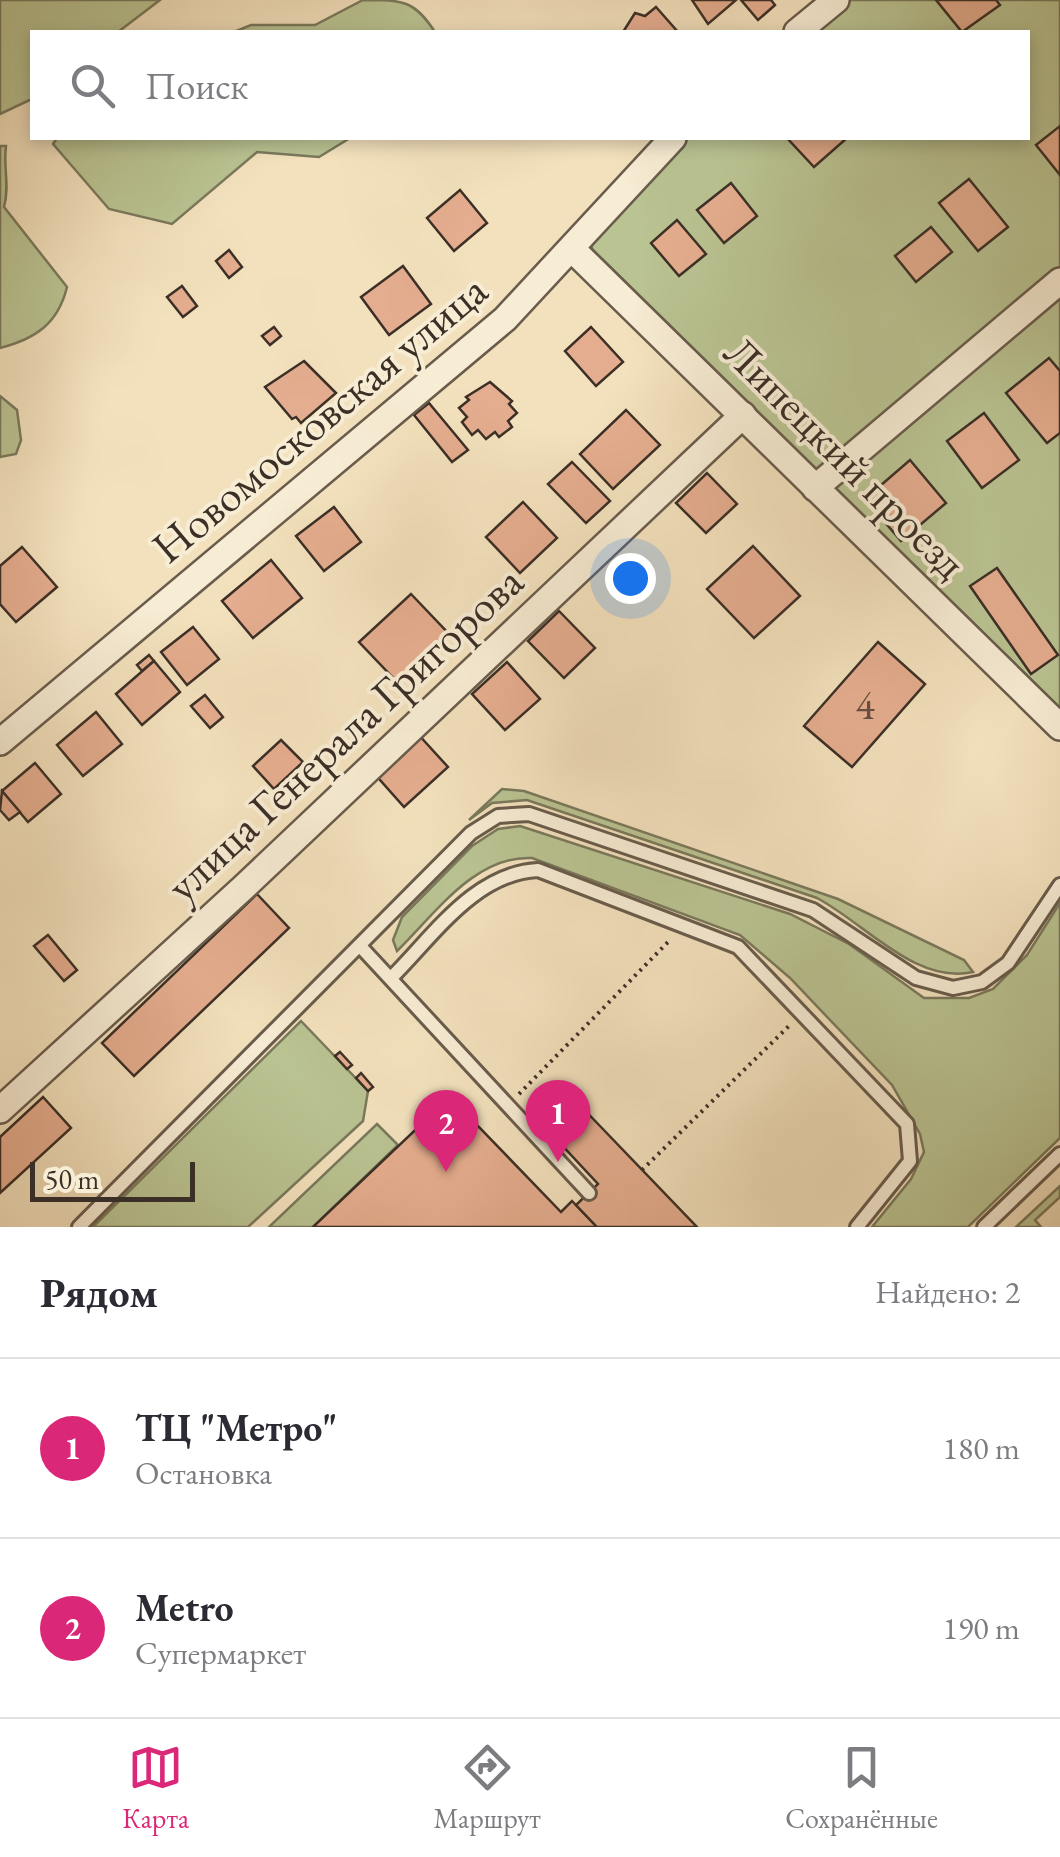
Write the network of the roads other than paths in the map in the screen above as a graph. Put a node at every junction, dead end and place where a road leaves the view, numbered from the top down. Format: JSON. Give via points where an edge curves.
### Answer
{"nodes":[{"id":1,"x":836,"y":0,"type":"edge"},
{"id":2,"x":799,"y":30,"type":"edge"},
{"id":3,"x":672,"y":140,"type":"edge"},
{"id":4,"x":572,"y":249,"type":"junction"},
{"id":5,"x":1060,"y":281,"type":"edge"},
{"id":6,"x":744,"y":415,"type":"junction"},
{"id":7,"x":815,"y":488,"type":"junction"},
{"id":8,"x":1060,"y":727,"type":"edge"},
{"id":9,"x":0,"y":742,"type":"edge"},
{"id":10,"x":1060,"y":885,"type":"edge"},
{"id":11,"x":360,"y":946,"type":"junction"},
{"id":12,"x":392,"y":977,"type":"junction"},
{"id":13,"x":0,"y":1110,"type":"edge"},
{"id":14,"x":1060,"y":1154,"type":"edge"},
{"id":15,"x":588,"y":1193,"type":"dead end"},
{"id":16,"x":79,"y":1227,"type":"edge"},
{"id":17,"x":857,"y":1227,"type":"edge"},
{"id":18,"x":984,"y":1227,"type":"edge"}],
"edges":[{"from":1,"to":2,"type":"street"},
{"from":3,"to":4,"type":"street","name":"Новомосковская улица"},
{"from":4,"to":6,"type":"street","name":"Липецкий проезд"},
{"from":4,"to":9,"type":"street","name":"Новомосковская улица","via":[[506,320]]},
{"from":5,"to":7,"type":"street"},
{"from":6,"to":7,"type":"street","name":"Липецкий проезд"},
{"from":6,"to":13,"type":"street","name":"улица Генерала Григорова"},
{"from":7,"to":8,"type":"street","name":"Липецкий проезд"},
{"from":10,"to":11,"type":"lane","via":[[1008,963],[982,982],[952,988],[916,978],[814,910],[529,814],[498,816]]},
{"from":11,"to":12,"type":"lane"},
{"from":11,"to":16,"type":"lane"},
{"from":12,"to":15,"type":"lane"},
{"from":12,"to":17,"type":"lane","via":[[488,882],[512,871],[538,870],[738,948],[907,1124],[910,1161]]},
{"from":14,"to":18,"type":"lane"}]}
